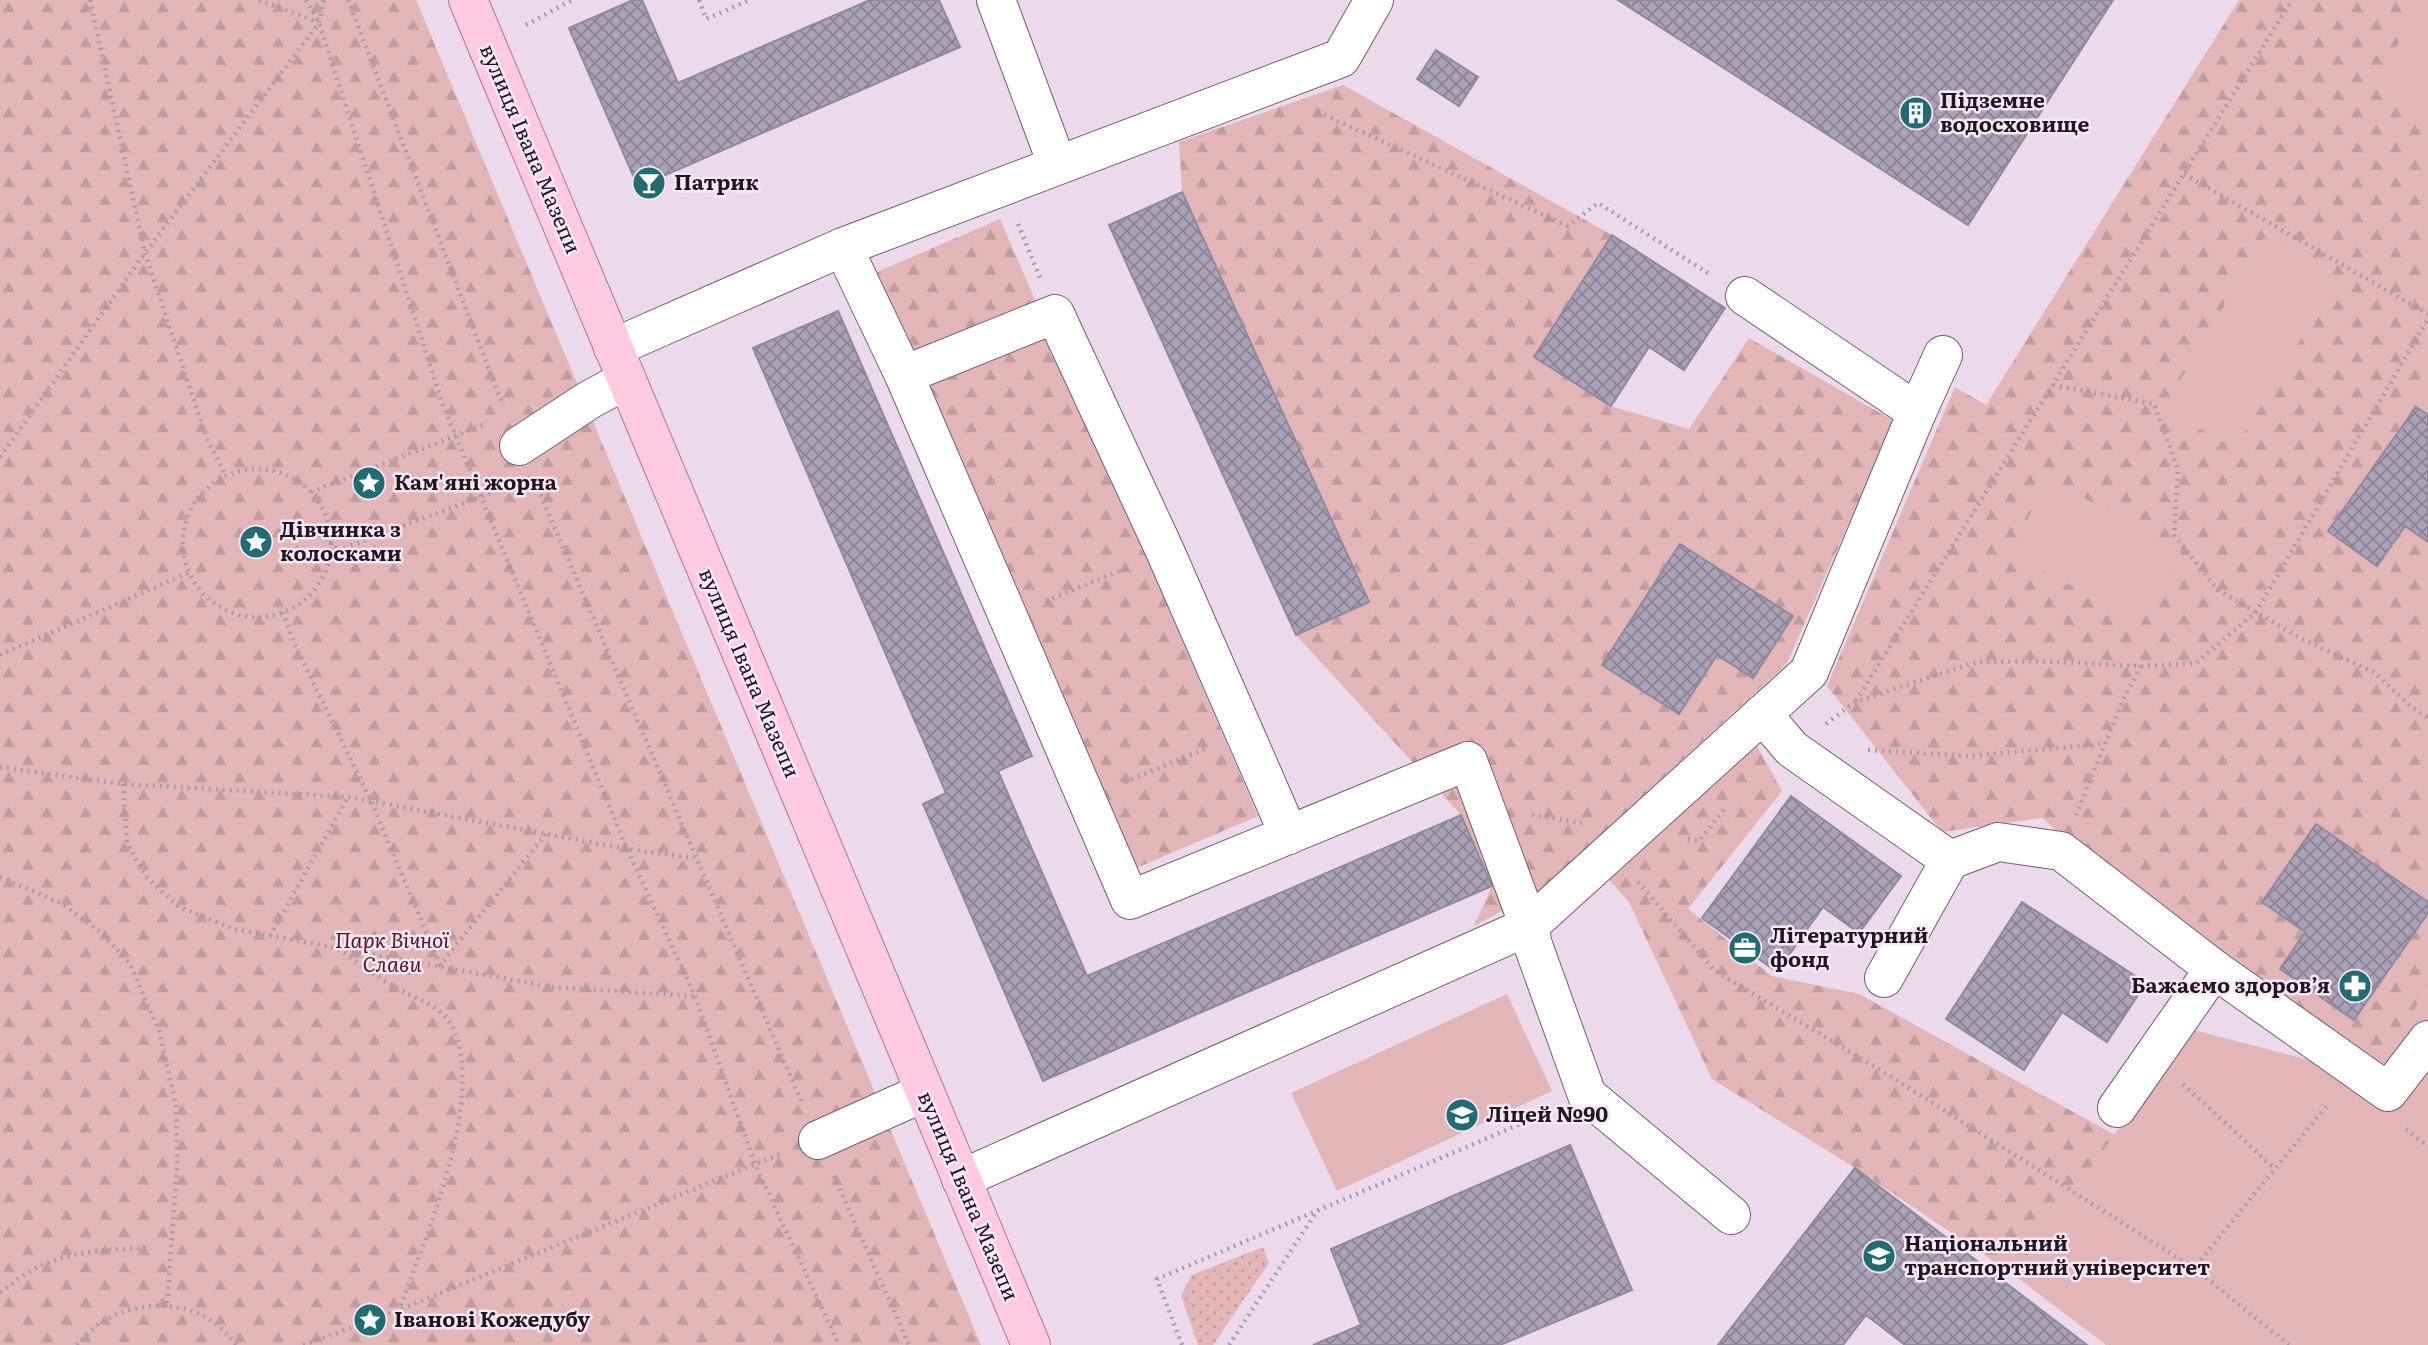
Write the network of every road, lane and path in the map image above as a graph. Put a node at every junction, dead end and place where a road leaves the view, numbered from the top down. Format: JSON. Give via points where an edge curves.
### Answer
{"nodes":[{"id":1,"x":90,"y":0,"type":"edge"},
{"id":2,"x":259,"y":0,"type":"edge"},
{"id":3,"x":306,"y":0,"type":"edge"},
{"id":4,"x":324,"y":0,"type":"edge"},
{"id":5,"x":348,"y":0,"type":"edge"},
{"id":6,"x":468,"y":0,"type":"edge"},
{"id":7,"x":572,"y":0,"type":"edge"},
{"id":8,"x":699,"y":0,"type":"edge"},
{"id":9,"x":750,"y":0,"type":"edge"},
{"id":10,"x":996,"y":0,"type":"edge"},
{"id":11,"x":1374,"y":0,"type":"edge"},
{"id":12,"x":2292,"y":0,"type":"edge"},
{"id":13,"x":319,"y":23,"type":"junction"},
{"id":14,"x":526,"y":25,"type":"dead end"},
{"id":15,"x":1287,"y":78,"type":"junction"},
{"id":16,"x":1058,"y":164,"type":"junction"},
{"id":17,"x":2184,"y":174,"type":"junction"},
{"id":18,"x":1001,"y":185,"type":"junction"},
{"id":19,"x":843,"y":247,"type":"junction"},
{"id":20,"x":145,"y":253,"type":"junction"},
{"id":21,"x":1745,"y":296,"type":"joint"},
{"id":22,"x":1055,"y":314,"type":"junction"},
{"id":23,"x":2428,"y":317,"type":"edge"},
{"id":24,"x":1943,"y":355,"type":"dead end"},
{"id":25,"x":620,"y":364,"type":"junction"},
{"id":26,"x":904,"y":374,"type":"junction"},
{"id":27,"x":2053,"y":385,"type":"junction"},
{"id":28,"x":1917,"y":412,"type":"junction"},
{"id":29,"x":456,"y":436,"type":"junction"},
{"id":30,"x":514,"y":448,"type":"junction"},
{"id":31,"x":0,"y":457,"type":"edge"},
{"id":32,"x":226,"y":476,"type":"junction"},
{"id":33,"x":311,"y":492,"type":"junction"},
{"id":34,"x":481,"y":497,"type":"junction"},
{"id":35,"x":1165,"y":551,"type":"junction"},
{"id":36,"x":331,"y":553,"type":"junction"},
{"id":37,"x":190,"y":572,"type":"junction"},
{"id":38,"x":283,"y":612,"type":"junction"},
{"id":39,"x":2256,"y":612,"type":"junction"},
{"id":40,"x":1010,"y":617,"type":"junction"},
{"id":41,"x":0,"y":655,"type":"edge"},
{"id":42,"x":2141,"y":666,"type":"junction"},
{"id":43,"x":1762,"y":714,"type":"junction"},
{"id":44,"x":2428,"y":718,"type":"edge"},
{"id":45,"x":1243,"y":732,"type":"junction"},
{"id":46,"x":2105,"y":744,"type":"junction"},
{"id":47,"x":1855,"y":749,"type":"dead end"},
{"id":48,"x":0,"y":767,"type":"edge"},
{"id":49,"x":123,"y":784,"type":"junction"},
{"id":50,"x":348,"y":797,"type":"junction"},
{"id":51,"x":1087,"y":798,"type":"junction"},
{"id":52,"x":371,"y":801,"type":"junction"},
{"id":53,"x":546,"y":833,"type":"junction"},
{"id":54,"x":1289,"y":835,"type":"junction"},
{"id":55,"x":627,"y":849,"type":"junction"},
{"id":56,"x":1611,"y":851,"type":"junction"},
{"id":57,"x":2061,"y":852,"type":"junction"},
{"id":58,"x":695,"y":859,"type":"junction"},
{"id":59,"x":1950,"y":860,"type":"junction"},
{"id":60,"x":0,"y":877,"type":"edge"},
{"id":61,"x":1529,"y":926,"type":"junction"},
{"id":62,"x":270,"y":936,"type":"junction"},
{"id":63,"x":337,"y":947,"type":"junction"},
{"id":64,"x":440,"y":965,"type":"junction"},
{"id":65,"x":2214,"y":969,"type":"junction"},
{"id":66,"x":1884,"y":978,"type":"dead end"},
{"id":67,"x":695,"y":996,"type":"junction"},
{"id":68,"x":2428,"y":1040,"type":"edge"},
{"id":69,"x":2182,"y":1083,"type":"dead end"},
{"id":70,"x":925,"y":1092,"type":"junction"},
{"id":71,"x":1587,"y":1095,"type":"junction"},
{"id":72,"x":2331,"y":1101,"type":"dead end"},
{"id":73,"x":2117,"y":1108,"type":"dead end"},
{"id":74,"x":2398,"y":1122,"type":"dead end"},
{"id":75,"x":818,"y":1140,"type":"junction"},
{"id":76,"x":2428,"y":1147,"type":"edge"},
{"id":77,"x":755,"y":1164,"type":"junction"},
{"id":78,"x":2275,"y":1169,"type":"junction"},
{"id":79,"x":961,"y":1179,"type":"junction"},
{"id":80,"x":1317,"y":1210,"type":"junction"},
{"id":81,"x":1731,"y":1215,"type":"dead end"},
{"id":82,"x":151,"y":1248,"type":"dead end"},
{"id":83,"x":2194,"y":1268,"type":"junction"},
{"id":84,"x":0,"y":1292,"type":"edge"},
{"id":85,"x":167,"y":1305,"type":"junction"},
{"id":86,"x":399,"y":1310,"type":"junction"},
{"id":87,"x":77,"y":1345,"type":"edge"},
{"id":88,"x":236,"y":1345,"type":"edge"},
{"id":89,"x":303,"y":1345,"type":"edge"},
{"id":90,"x":839,"y":1345,"type":"edge"},
{"id":91,"x":909,"y":1345,"type":"edge"},
{"id":92,"x":1031,"y":1345,"type":"edge"},
{"id":93,"x":1182,"y":1345,"type":"edge"},
{"id":94,"x":1229,"y":1345,"type":"edge"},
{"id":95,"x":2288,"y":1345,"type":"edge"}],
"edges":[{"from":1,"to":20,"type":"path"},
{"from":2,"to":13,"type":"path"},
{"from":3,"to":13,"type":"path"},
{"from":4,"to":13,"type":"path"},
{"from":5,"to":30,"type":"path"},
{"from":6,"to":25,"type":"main road","name":"вулиця Івана Мазепи"},
{"from":7,"to":14,"type":"path"},
{"from":8,"to":9,"type":"path","via":[[706,19]]},
{"from":10,"to":16,"type":"lane"},
{"from":11,"to":15,"type":"lane","via":[[1342,58]]},
{"from":12,"to":17,"type":"path"},
{"from":13,"to":20,"type":"path"},
{"from":13,"to":29,"type":"path"},
{"from":15,"to":16,"type":"lane"},
{"from":15,"to":21,"type":"path","via":[[1313,109],[1568,226],[1598,204]]},
{"from":16,"to":18,"type":"lane"},
{"from":17,"to":23,"type":"path"},
{"from":17,"to":27,"type":"path"},
{"from":18,"to":19,"type":"lane"},
{"from":18,"to":22,"type":"path"},
{"from":19,"to":25,"type":"lane"},
{"from":19,"to":26,"type":"lane"},
{"from":20,"to":31,"type":"path"},
{"from":20,"to":32,"type":"path","via":[[206,437]]},
{"from":21,"to":28,"type":"lane"},
{"from":22,"to":26,"type":"lane"},
{"from":22,"to":35,"type":"lane"},
{"from":23,"to":39,"type":"path"},
{"from":24,"to":28,"type":"lane"},
{"from":25,"to":30,"type":"lane","via":[[589,400]]},
{"from":25,"to":70,"type":"main road","name":"вулиця Івана Мазепи"},
{"from":26,"to":40,"type":"lane"},
{"from":27,"to":39,"type":"path","via":[[2154,404],[2178,469],[2174,535],[2218,590]]},
{"from":27,"to":42,"type":"path","via":[[1855,702],[1977,662]]},
{"from":28,"to":43,"type":"lane","via":[[1810,672]]},
{"from":29,"to":30,"type":"path"},
{"from":29,"to":33,"type":"path"},
{"from":29,"to":34,"type":"path"},
{"from":30,"to":34,"type":"path"},
{"from":30,"to":58,"type":"path"},
{"from":32,"to":33,"type":"path","via":[[248,469],[271,470],[293,478]]},
{"from":32,"to":37,"type":"path","via":[[208,488],[185,525],[183,547]]},
{"from":33,"to":36,"type":"path","via":[[331,531]]},
{"from":34,"to":36,"type":"path"},
{"from":34,"to":55,"type":"path"},
{"from":35,"to":40,"type":"path"},
{"from":35,"to":45,"type":"lane"},
{"from":36,"to":38,"type":"path","via":[[315,589]]},
{"from":37,"to":38,"type":"path","via":[[209,599],[226,610],[264,617]]},
{"from":37,"to":41,"type":"path"},
{"from":38,"to":52,"type":"path"},
{"from":39,"to":42,"type":"path","via":[[2196,663]]},
{"from":39,"to":44,"type":"path","via":[[2374,672]]},
{"from":40,"to":51,"type":"lane"},
{"from":42,"to":46,"type":"path"},
{"from":43,"to":56,"type":"lane"},
{"from":43,"to":59,"type":"lane","via":[[1792,749]]},
{"from":45,"to":51,"type":"path"},
{"from":45,"to":54,"type":"lane"},
{"from":46,"to":47,"type":"path","via":[[1967,756]]},
{"from":46,"to":57,"type":"path"},
{"from":48,"to":49,"type":"path"},
{"from":49,"to":50,"type":"path"},
{"from":49,"to":62,"type":"path","via":[[127,842],[145,876],[178,907],[234,929]]},
{"from":50,"to":52,"type":"path"},
{"from":50,"to":62,"type":"path"},
{"from":51,"to":54,"type":"lane","via":[[1130,900]]},
{"from":52,"to":53,"type":"path"},
{"from":52,"to":64,"type":"path"},
{"from":53,"to":55,"type":"path"},
{"from":53,"to":64,"type":"path"},
{"from":54,"to":61,"type":"lane","via":[[1468,761]]},
{"from":55,"to":58,"type":"path"},
{"from":55,"to":67,"type":"path"},
{"from":56,"to":61,"type":"lane"},
{"from":56,"to":83,"type":"path","via":[[1715,971]]},
{"from":57,"to":59,"type":"lane","via":[[1998,842]]},
{"from":57,"to":65,"type":"lane"},
{"from":58,"to":75,"type":"path"},
{"from":59,"to":66,"type":"lane"},
{"from":60,"to":85,"type":"path","via":[[61,903],[99,931],[130,964],[159,1031],[176,1105],[177,1168]]},
{"from":61,"to":71,"type":"lane"},
{"from":61,"to":79,"type":"lane"},
{"from":62,"to":63,"type":"path"},
{"from":63,"to":64,"type":"path"},
{"from":63,"to":86,"type":"path","via":[[392,986],[439,1011],[452,1026],[460,1052],[463,1082],[439,1202]]},
{"from":64,"to":67,"type":"path","via":[[551,987]]},
{"from":65,"to":68,"type":"lane","via":[[2388,1092]]},
{"from":65,"to":73,"type":"lane"},
{"from":67,"to":77,"type":"path"},
{"from":69,"to":78,"type":"path"},
{"from":70,"to":75,"type":"lane"},
{"from":70,"to":79,"type":"main road","name":"вулиця Івана Мазепи"},
{"from":71,"to":80,"type":"path"},
{"from":71,"to":81,"type":"lane"},
{"from":72,"to":78,"type":"path"},
{"from":74,"to":76,"type":"path"},
{"from":75,"to":77,"type":"path"},
{"from":75,"to":91,"type":"path"},
{"from":77,"to":86,"type":"path"},
{"from":77,"to":90,"type":"path"},
{"from":78,"to":83,"type":"path"},
{"from":79,"to":92,"type":"main road","name":"вулиця Івана Мазепи"},
{"from":80,"to":93,"type":"path","via":[[1157,1279]]},
{"from":80,"to":94,"type":"path"},
{"from":82,"to":84,"type":"path","via":[[73,1256],[34,1269]]},
{"from":83,"to":95,"type":"path"},
{"from":85,"to":87,"type":"path","via":[[133,1307],[102,1321]]},
{"from":85,"to":88,"type":"path","via":[[201,1314]]},
{"from":86,"to":89,"type":"path"}]}
